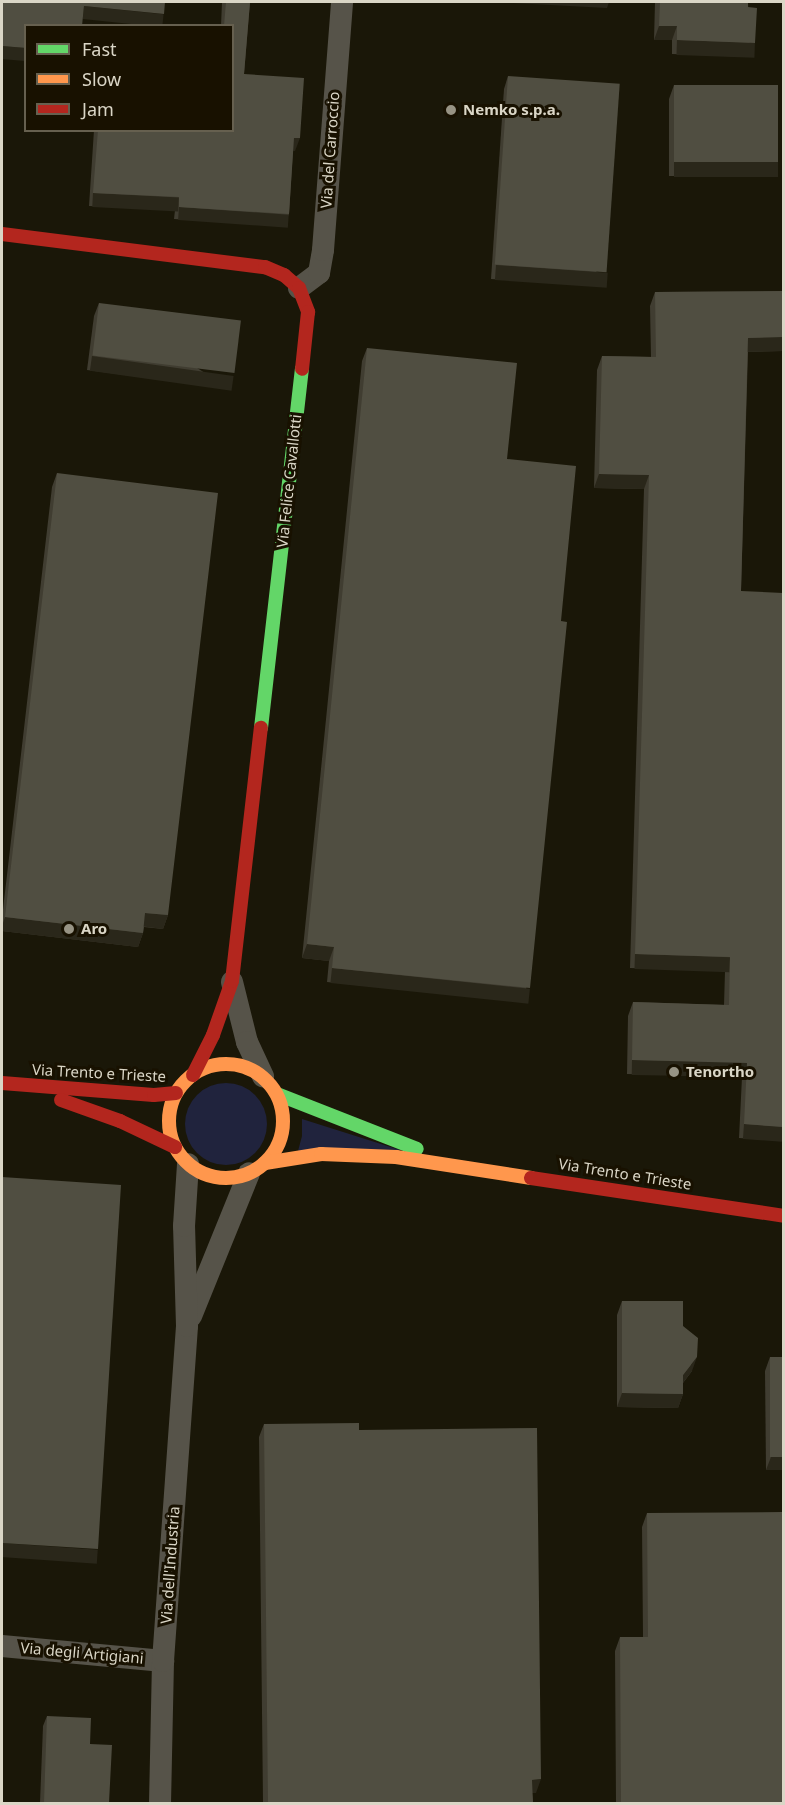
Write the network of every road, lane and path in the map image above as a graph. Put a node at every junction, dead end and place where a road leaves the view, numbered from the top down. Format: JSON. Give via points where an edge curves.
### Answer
{"nodes":[{"id":1,"x":342,"y":2,"type":"edge"},
{"id":2,"x":2,"y":234,"type":"edge"},
{"id":3,"x":299,"y":288,"type":"junction"},
{"id":4,"x":232,"y":981,"type":"junction"},
{"id":5,"x":193,"y":1075,"type":"junction"},
{"id":6,"x":2,"y":1083,"type":"edge"},
{"id":7,"x":20,"y":1086,"type":"junction"},
{"id":8,"x":270,"y":1086,"type":"junction"},
{"id":9,"x":176,"y":1093,"type":"junction"},
{"id":10,"x":182,"y":1155,"type":"junction"},
{"id":11,"x":461,"y":1166,"type":"junction"},
{"id":12,"x":257,"y":1168,"type":"junction"},
{"id":13,"x":783,"y":1216,"type":"edge"},
{"id":14,"x":188,"y":1326,"type":"junction"},
{"id":15,"x":2,"y":1646,"type":"edge"},
{"id":16,"x":163,"y":1661,"type":"junction"},
{"id":17,"x":160,"y":1803,"type":"edge"}],
"edges":[{"from":1,"to":3,"type":"street","name":"Via del Carroccio","via":[[321,262],[319,273]]},
{"from":2,"to":3,"type":"street","via":[[265,267],[284,275]]},
{"from":3,"to":4,"type":"street","name":"Via Felice Cavallotti","via":[[308,312]]},
{"from":4,"to":5,"type":"street","name":"Via Felice Cavallotti","via":[[213,1035]]},
{"from":4,"to":8,"type":"street","name":"Via Felice Cavallotti","via":[[247,1042]]},
{"from":5,"to":8,"type":"street","name":"Via Trento e Trieste","via":[[210,1066],[228,1064],[247,1068]]},
{"from":5,"to":9,"type":"street","name":"Via Trento e Trieste"},
{"from":6,"to":7,"type":"street","name":"Via Trento e Trieste"},
{"from":7,"to":9,"type":"street","name":"Via Trento e Trieste"},
{"from":7,"to":10,"type":"street","name":"Via Trento e Trieste","via":[[120,1121]]},
{"from":8,"to":11,"type":"street","name":"Via Trento e Trieste"},
{"from":8,"to":12,"type":"street","via":[[284,1118],[279,1143]]},
{"from":9,"to":10,"type":"street","name":"Via Trento e Trieste","via":[[169,1120]]},
{"from":10,"to":12,"type":"street","name":"Via Trento e Trieste","via":[[207,1175],[228,1178]]},
{"from":10,"to":14,"type":"street","name":"Via dell'Industria"},
{"from":11,"to":12,"type":"street","name":"Via Trento e Trieste","via":[[396,1157],[321,1154]]},
{"from":11,"to":13,"type":"street","name":"Via Trento e Trieste"},
{"from":12,"to":14,"type":"street","name":"Via dell'Industria"},
{"from":14,"to":16,"type":"street","name":"Via dell'Industria"},
{"from":15,"to":16,"type":"street","name":"Via degli Artigiani"},
{"from":16,"to":17,"type":"street","name":"Via dell'Industria"}]}
